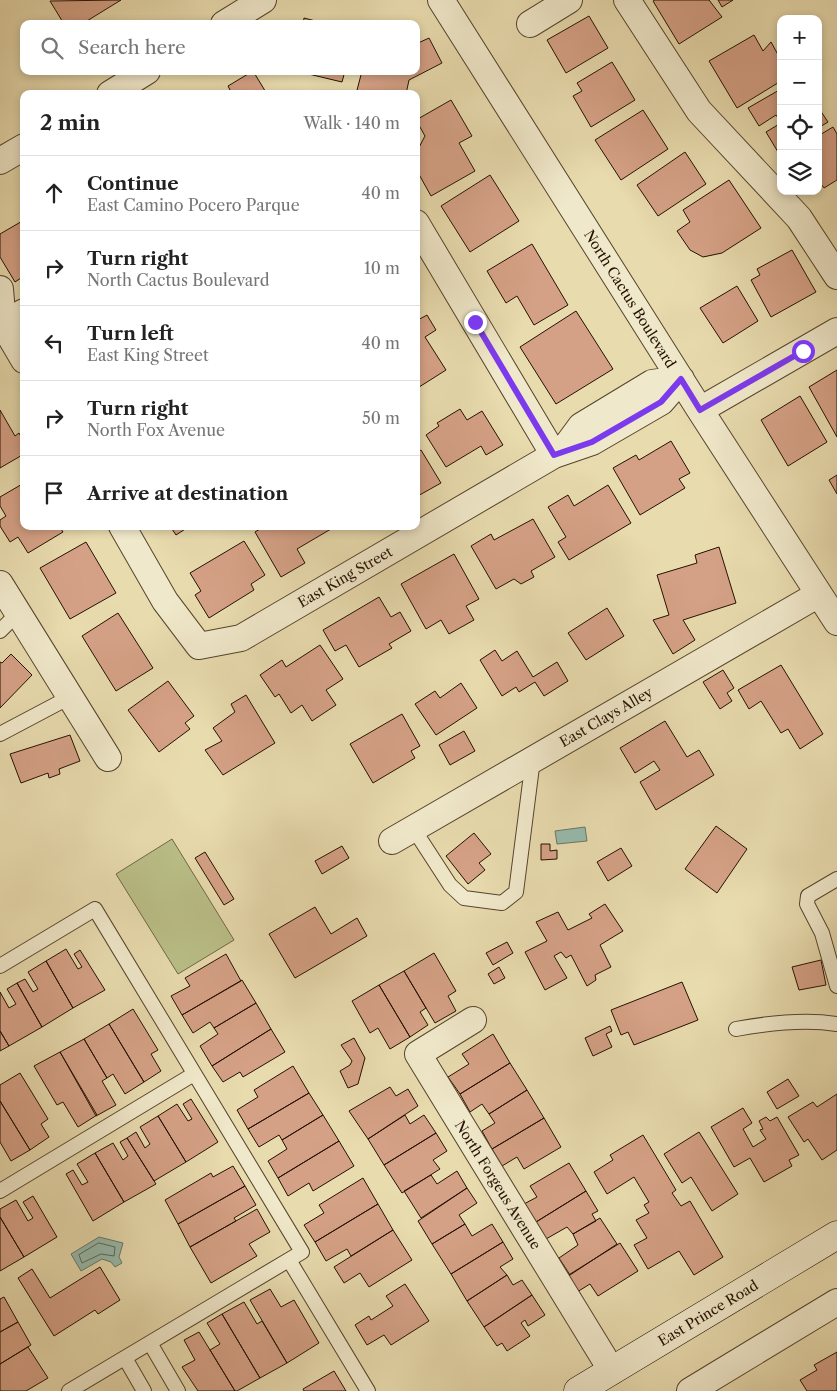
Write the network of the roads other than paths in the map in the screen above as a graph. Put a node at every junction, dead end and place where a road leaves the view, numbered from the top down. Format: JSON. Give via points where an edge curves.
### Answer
{"nodes":[{"id":1,"x":263,"y":0,"type":"edge"},
{"id":2,"x":441,"y":0,"type":"edge"},
{"id":3,"x":569,"y":0,"type":"edge"},
{"id":4,"x":627,"y":0,"type":"edge"},
{"id":5,"x":230,"y":20,"type":"edge"},
{"id":6,"x":530,"y":24,"type":"dead end"},
{"id":7,"x":141,"y":75,"type":"edge"},
{"id":8,"x":116,"y":90,"type":"edge"},
{"id":9,"x":20,"y":149,"type":"edge"},
{"id":10,"x":0,"y":161,"type":"edge"},
{"id":11,"x":420,"y":229,"type":"edge"},
{"id":12,"x":837,"y":276,"type":"edge"},
{"id":13,"x":0,"y":289,"type":"edge"},
{"id":14,"x":9,"y":319,"type":"edge"},
{"id":15,"x":837,"y":331,"type":"edge"},
{"id":16,"x":20,"y":349,"type":"edge"},
{"id":17,"x":681,"y":379,"type":"junction"},
{"id":18,"x":700,"y":410,"type":"junction"},
{"id":19,"x":559,"y":452,"type":"junction"},
{"id":20,"x":124,"y":530,"type":"edge"},
{"id":21,"x":0,"y":584,"type":"edge"},
{"id":22,"x":819,"y":594,"type":"junction"},
{"id":23,"x":9,"y":622,"type":"edge"},
{"id":24,"x":837,"y":622,"type":"edge"},
{"id":25,"x":70,"y":697,"type":"junction"},
{"id":26,"x":0,"y":734,"type":"edge"},
{"id":27,"x":108,"y":758,"type":"dead end"},
{"id":28,"x":533,"y":759,"type":"junction"},
{"id":29,"x":403,"y":834,"type":"joint"},
{"id":30,"x":837,"y":879,"type":"edge"},
{"id":31,"x":0,"y":966,"type":"edge"},
{"id":32,"x":837,"y":986,"type":"edge"},
{"id":33,"x":472,"y":1020,"type":"dead end"},
{"id":34,"x":837,"y":1024,"type":"edge"},
{"id":35,"x":736,"y":1029,"type":"dead end"},
{"id":36,"x":194,"y":1074,"type":"junction"},
{"id":37,"x":0,"y":1191,"type":"edge"},
{"id":38,"x":837,"y":1236,"type":"edge"},
{"id":39,"x":289,"y":1260,"type":"junction"},
{"id":40,"x":837,"y":1302,"type":"edge"},
{"id":41,"x":150,"y":1343,"type":"junction"},
{"id":42,"x":125,"y":1358,"type":"junction"},
{"id":43,"x":612,"y":1371,"type":"junction"},
{"id":44,"x":69,"y":1391,"type":"edge"},
{"id":45,"x":144,"y":1391,"type":"edge"},
{"id":46,"x":178,"y":1391,"type":"edge"},
{"id":47,"x":368,"y":1391,"type":"edge"},
{"id":48,"x":578,"y":1391,"type":"edge"},
{"id":49,"x":690,"y":1391,"type":"edge"}],
"edges":[{"from":1,"to":5,"type":"street"},
{"from":2,"to":17,"type":"street","name":"North Cactus Boulevard"},
{"from":3,"to":6,"type":"street"},
{"from":4,"to":12,"type":"street","via":[[699,111],[799,218]]},
{"from":7,"to":8,"type":"street"},
{"from":9,"to":10,"type":"street"},
{"from":11,"to":19,"type":"street"},
{"from":13,"to":14,"type":"street"},
{"from":14,"to":16,"type":"street"},
{"from":15,"to":18,"type":"street"},
{"from":17,"to":18,"type":"street","name":"North Cactus Boulevard"},
{"from":17,"to":19,"type":"street","name":"East King Street","via":[[661,402],[592,442]]},
{"from":18,"to":22,"type":"street","name":"North Cactus Boulevard"},
{"from":19,"to":20,"type":"street","name":"East King Street","via":[[241,638],[199,646],[165,601]]},
{"from":21,"to":23,"type":"street"},
{"from":22,"to":24,"type":"street","name":"North Cactus Boulevard"},
{"from":22,"to":28,"type":"street","name":"East Clays Alley"},
{"from":23,"to":25,"type":"street"},
{"from":25,"to":26,"type":"lane"},
{"from":25,"to":27,"type":"street"},
{"from":28,"to":29,"type":"street","name":"East Clays Alley"},
{"from":28,"to":29,"type":"lane","via":[[516,892],[510,899],[502,903],[464,898]]},
{"from":30,"to":32,"type":"lane","via":[[808,896],[807,904],[822,933]]},
{"from":31,"to":36,"type":"lane","via":[[95,908]]},
{"from":33,"to":43,"type":"street","name":"North Forgeus Avenue","via":[[418,1054]]},
{"from":34,"to":35,"type":"lane","via":[[790,1022]]},
{"from":36,"to":37,"type":"lane"},
{"from":36,"to":39,"type":"lane","via":[[302,1252]]},
{"from":38,"to":43,"type":"main road","name":"East Prince Road"},
{"from":39,"to":41,"type":"lane"},
{"from":39,"to":47,"type":"lane"},
{"from":40,"to":49,"type":"street"},
{"from":41,"to":42,"type":"lane"},
{"from":41,"to":46,"type":"lane"},
{"from":42,"to":44,"type":"lane"},
{"from":42,"to":45,"type":"lane"},
{"from":43,"to":48,"type":"main road","name":"East Prince Road"}]}
